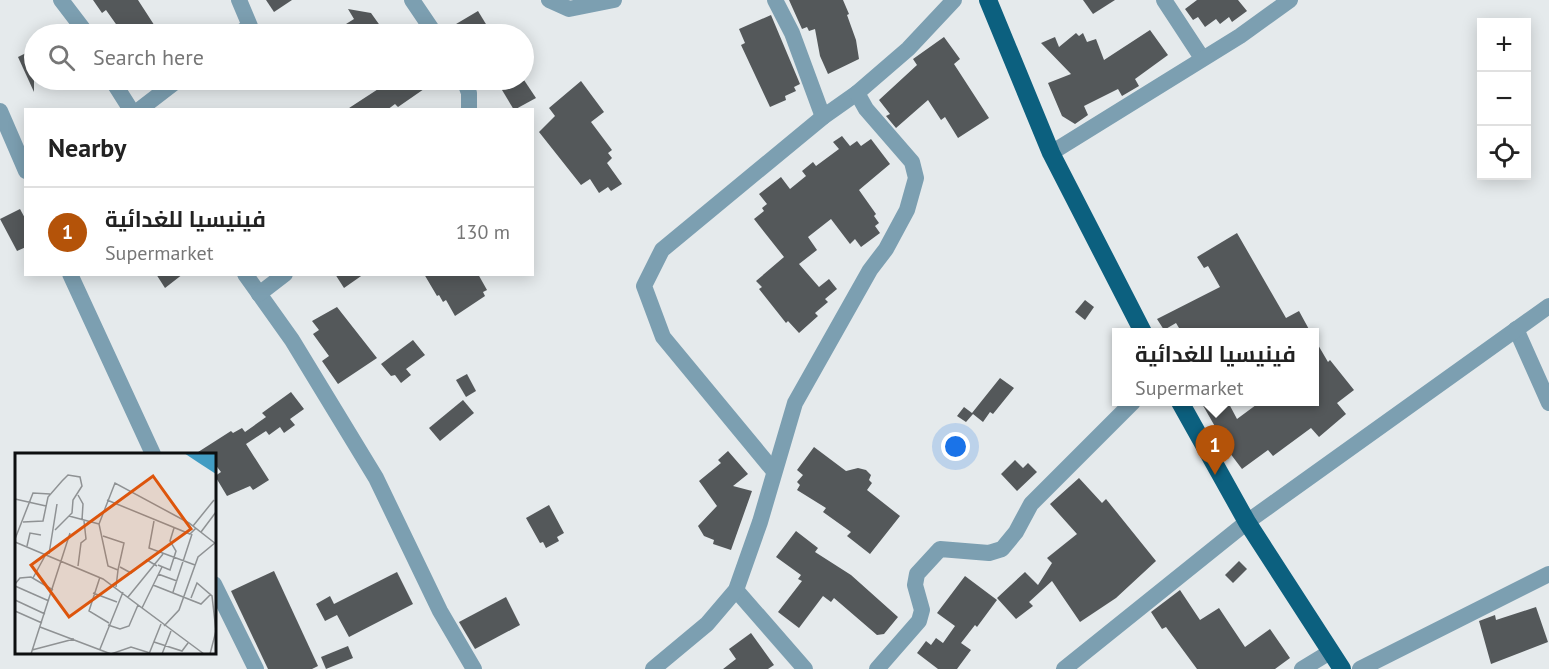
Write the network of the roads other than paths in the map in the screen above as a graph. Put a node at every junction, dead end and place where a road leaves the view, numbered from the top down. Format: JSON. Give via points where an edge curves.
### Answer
{"nodes":[{"id":1,"x":61,"y":0,"type":"edge"},
{"id":2,"x":239,"y":0,"type":"edge"},
{"id":3,"x":412,"y":0,"type":"edge"},
{"id":4,"x":549,"y":0,"type":"edge"},
{"id":5,"x":614,"y":0,"type":"edge"},
{"id":6,"x":775,"y":0,"type":"edge"},
{"id":7,"x":954,"y":0,"type":"edge"},
{"id":8,"x":988,"y":0,"type":"edge"},
{"id":9,"x":1164,"y":0,"type":"edge"},
{"id":10,"x":1290,"y":0,"type":"edge"},
{"id":11,"x":79,"y":24,"type":"edge"},
{"id":12,"x":249,"y":24,"type":"edge"},
{"id":13,"x":428,"y":24,"type":"edge"},
{"id":14,"x":1202,"y":58,"type":"junction"},
{"id":15,"x":118,"y":90,"type":"edge"},
{"id":16,"x":165,"y":90,"type":"edge"},
{"id":17,"x":468,"y":90,"type":"edge"},
{"id":18,"x":857,"y":93,"type":"junction"},
{"id":19,"x":130,"y":108,"type":"edge"},
{"id":20,"x":142,"y":108,"type":"edge"},
{"id":21,"x":469,"y":108,"type":"edge"},
{"id":22,"x":0,"y":111,"type":"edge"},
{"id":23,"x":823,"y":117,"type":"junction"},
{"id":24,"x":1052,"y":153,"type":"junction"},
{"id":25,"x":24,"y":166,"type":"edge"},
{"id":26,"x":71,"y":276,"type":"edge"},
{"id":27,"x":246,"y":276,"type":"edge"},
{"id":28,"x":282,"y":276,"type":"edge"},
{"id":29,"x":259,"y":294,"type":"junction"},
{"id":30,"x":1549,"y":306,"type":"edge"},
{"id":31,"x":1140,"y":328,"type":"edge"},
{"id":32,"x":1516,"y":329,"type":"junction"},
{"id":33,"x":1549,"y":403,"type":"edge"},
{"id":34,"x":1129,"y":406,"type":"edge"},
{"id":35,"x":1182,"y":406,"type":"edge"},
{"id":36,"x":153,"y":453,"type":"edge"},
{"id":37,"x":773,"y":470,"type":"junction"},
{"id":38,"x":1247,"y":522,"type":"junction"},
{"id":39,"x":1549,"y":574,"type":"edge"},
{"id":40,"x":216,"y":588,"type":"edge"},
{"id":41,"x":736,"y":590,"type":"junction"},
{"id":42,"x":1330,"y":652,"type":"junction"},
{"id":43,"x":256,"y":669,"type":"edge"},
{"id":44,"x":474,"y":669,"type":"edge"},
{"id":45,"x":653,"y":669,"type":"edge"},
{"id":46,"x":805,"y":669,"type":"edge"},
{"id":47,"x":877,"y":669,"type":"edge"},
{"id":48,"x":1064,"y":669,"type":"edge"},
{"id":49,"x":1302,"y":669,"type":"edge"},
{"id":50,"x":1342,"y":669,"type":"edge"},
{"id":51,"x":1360,"y":669,"type":"edge"}],
"edges":[{"from":1,"to":11,"type":"street"},
{"from":2,"to":12,"type":"street"},
{"from":3,"to":13,"type":"street"},
{"from":4,"to":5,"type":"street","via":[[569,9]]},
{"from":6,"to":23,"type":"street","via":[[792,33]]},
{"from":7,"to":18,"type":"street","via":[[908,49]]},
{"from":8,"to":24,"type":"main road"},
{"from":9,"to":14,"type":"street"},
{"from":10,"to":14,"type":"street"},
{"from":14,"to":24,"type":"street"},
{"from":15,"to":19,"type":"street"},
{"from":16,"to":20,"type":"street"},
{"from":17,"to":21,"type":"street"},
{"from":18,"to":23,"type":"street"},
{"from":18,"to":37,"type":"street","via":[[912,162],[916,178],[913,192],[886,249],[870,270],[795,403]]},
{"from":22,"to":25,"type":"street"},
{"from":23,"to":37,"type":"street","via":[[663,250],[644,286],[663,337]]},
{"from":24,"to":31,"type":"main road"},
{"from":26,"to":36,"type":"street"},
{"from":27,"to":29,"type":"street"},
{"from":28,"to":29,"type":"street"},
{"from":29,"to":44,"type":"street","via":[[292,340],[376,478],[440,611]]},
{"from":30,"to":32,"type":"street"},
{"from":32,"to":33,"type":"street"},
{"from":32,"to":38,"type":"street"},
{"from":34,"to":47,"type":"street","via":[[1031,504],[1002,549],[989,553],[940,549],[917,574],[915,585],[922,610],[919,621]]},
{"from":35,"to":38,"type":"main road"},
{"from":37,"to":41,"type":"street"},
{"from":38,"to":42,"type":"main road"},
{"from":38,"to":48,"type":"street"},
{"from":39,"to":51,"type":"street"},
{"from":40,"to":43,"type":"street"},
{"from":41,"to":45,"type":"street","via":[[707,624]]},
{"from":41,"to":46,"type":"street"},
{"from":42,"to":49,"type":"street"},
{"from":42,"to":50,"type":"main road"}]}
